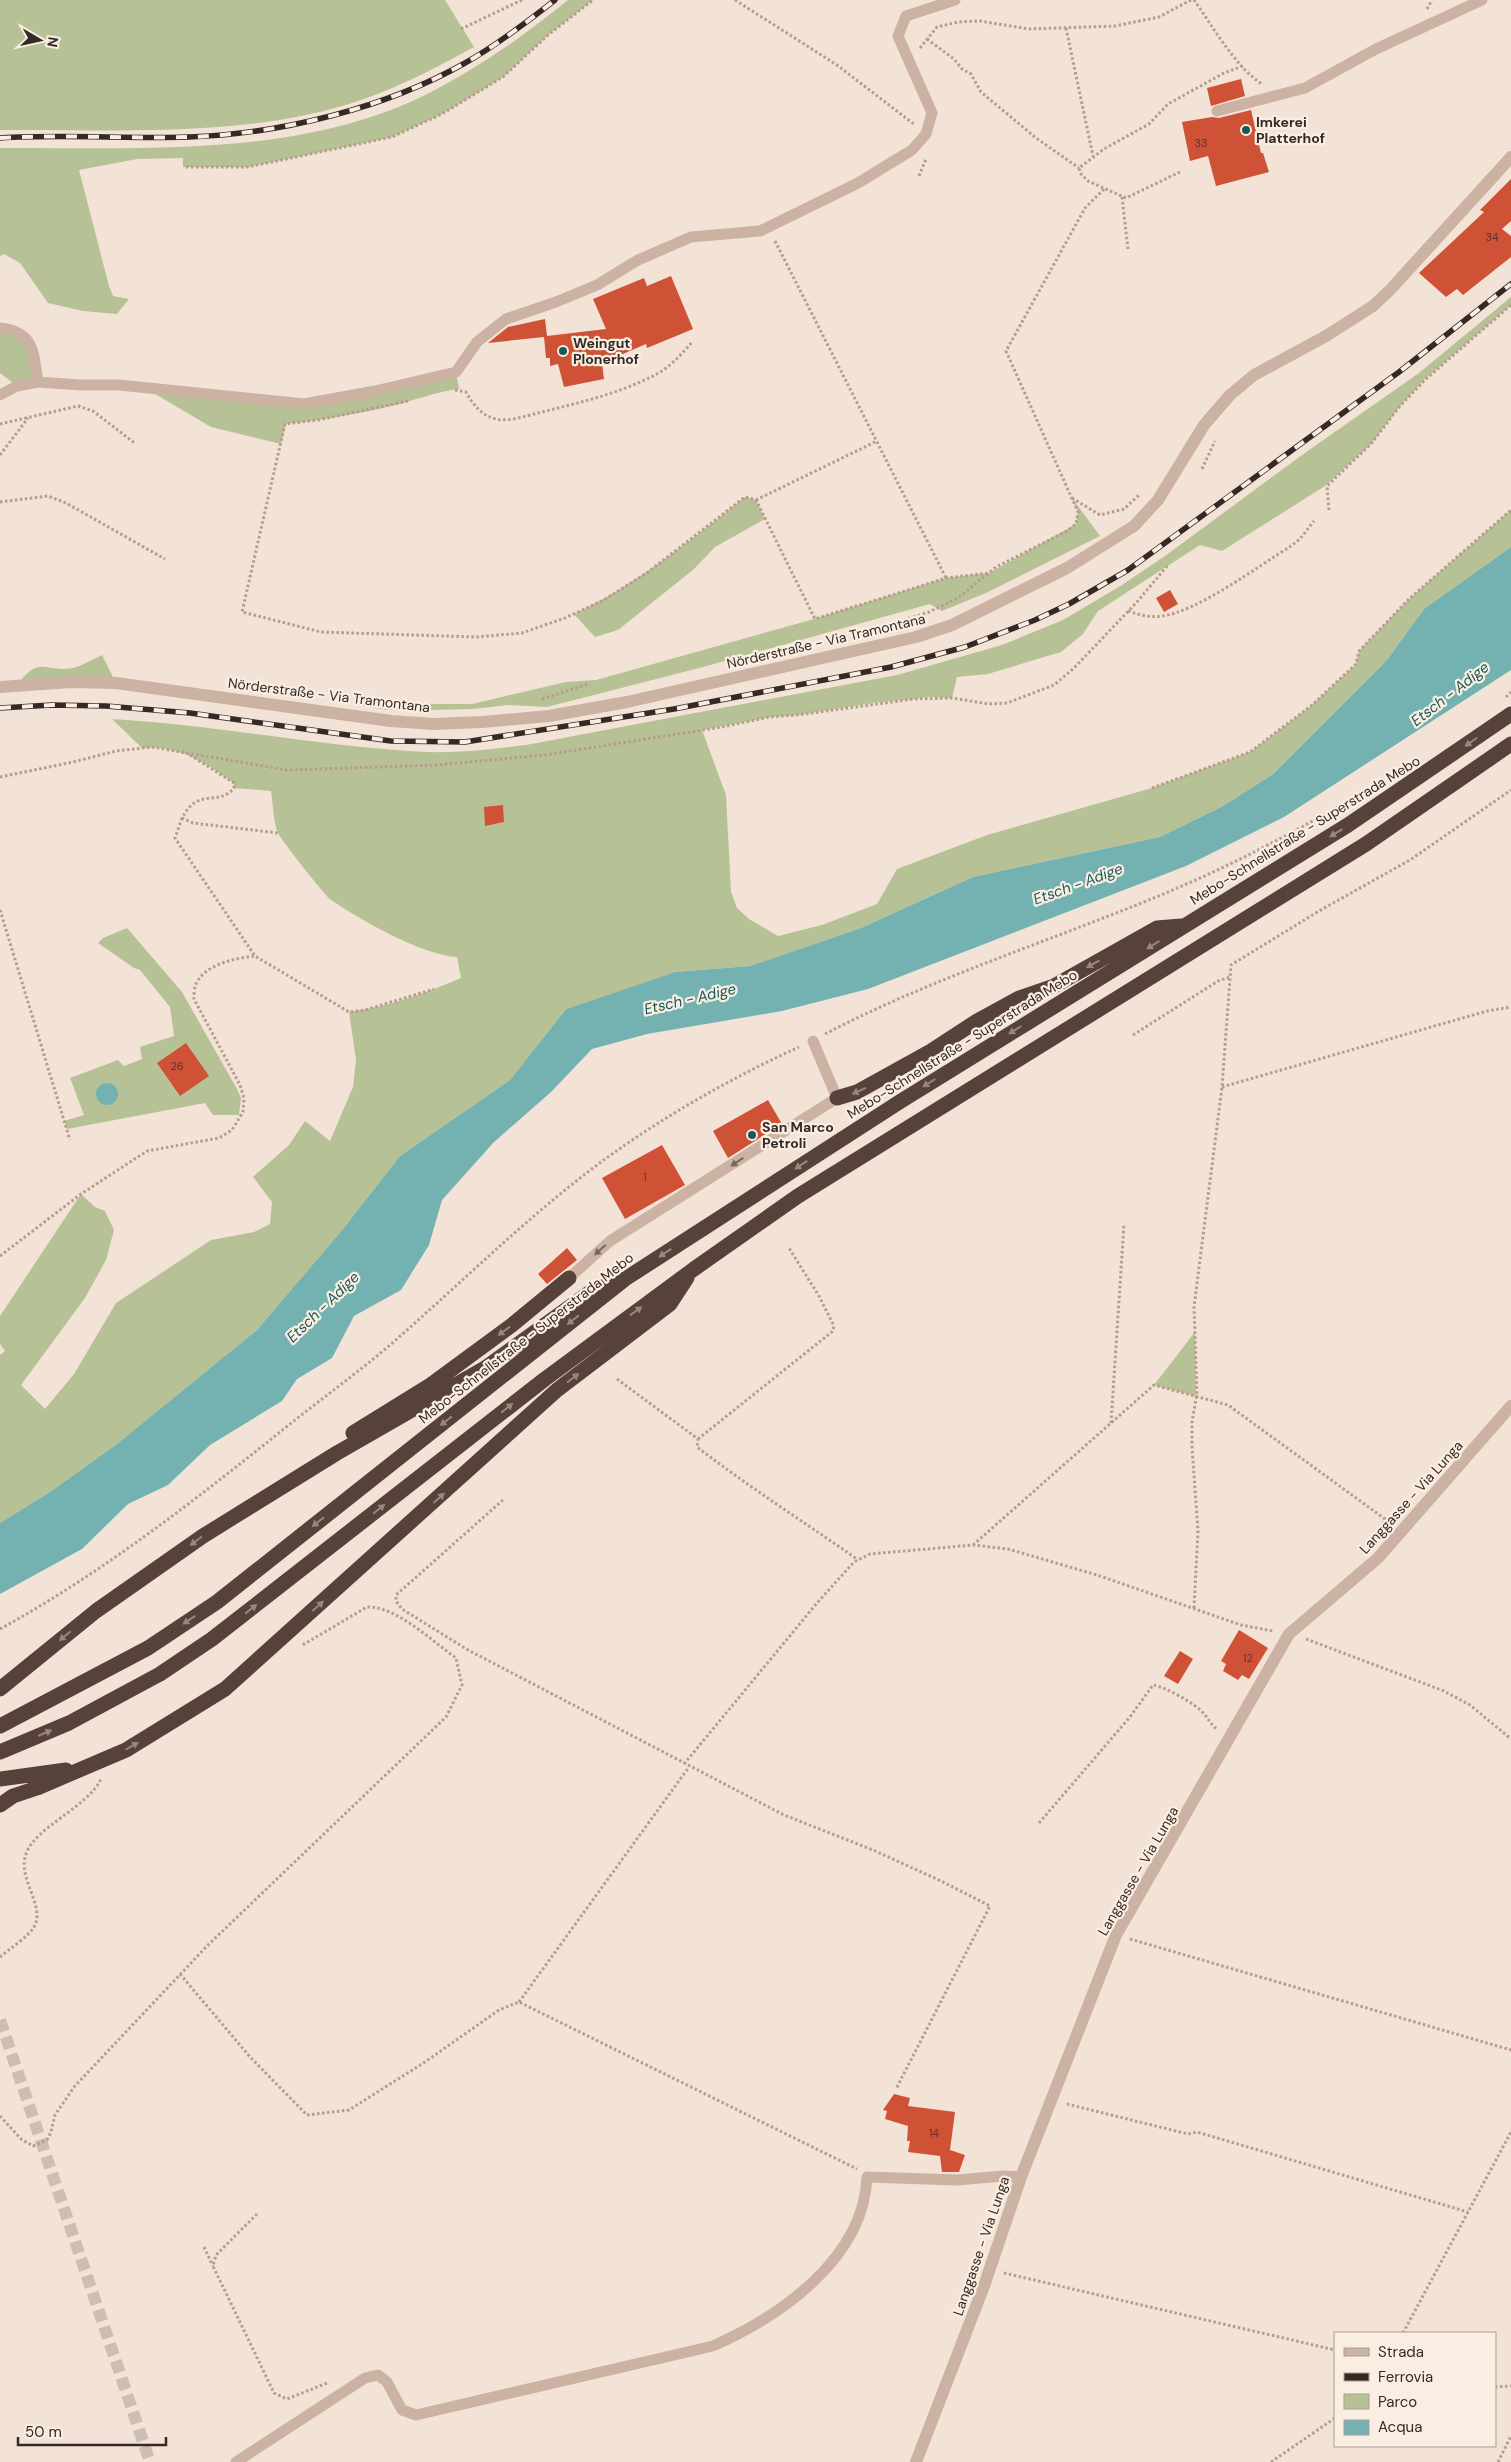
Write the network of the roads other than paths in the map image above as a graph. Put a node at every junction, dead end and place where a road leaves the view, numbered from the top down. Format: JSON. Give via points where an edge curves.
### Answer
{"nodes":[{"id":1,"x":955,"y":0,"type":"edge"},
{"id":2,"x":1482,"y":0,"type":"edge"},
{"id":3,"x":1217,"y":110,"type":"dead end"},
{"id":4,"x":1511,"y":157,"type":"edge"},
{"id":5,"x":0,"y":328,"type":"edge"},
{"id":6,"x":38,"y":382,"type":"junction"},
{"id":7,"x":0,"y":395,"type":"edge"},
{"id":8,"x":0,"y":687,"type":"edge"},
{"id":9,"x":1511,"y":714,"type":"edge"},
{"id":10,"x":1511,"y":744,"type":"edge"},
{"id":11,"x":1185,"y":925,"type":"junction"},
{"id":12,"x":813,"y":1040,"type":"road end"},
{"id":13,"x":837,"y":1098,"type":"junction"},
{"id":14,"x":694,"y":1269,"type":"junction"},
{"id":15,"x":569,"y":1278,"type":"joint"},
{"id":16,"x":625,"y":1279,"type":"junction"},
{"id":17,"x":1511,"y":1406,"type":"edge"},
{"id":18,"x":228,"y":1521,"type":"junction"},
{"id":19,"x":0,"y":1689,"type":"edge"},
{"id":20,"x":0,"y":1726,"type":"edge"},
{"id":21,"x":0,"y":1752,"type":"edge"},
{"id":22,"x":95,"y":1764,"type":"junction"},
{"id":23,"x":0,"y":1779,"type":"edge"},
{"id":24,"x":0,"y":1805,"type":"edge"},
{"id":25,"x":1021,"y":2176,"type":"junction"},
{"id":26,"x":236,"y":2462,"type":"edge"},
{"id":27,"x":916,"y":2462,"type":"edge"}],
"edges":[{"from":1,"to":6,"type":"lane","via":[[906,16],[898,36],[932,113],[926,134],[912,150],[858,183],[760,231],[691,238],[638,260],[597,285],[506,319],[477,342],[456,372],[304,404],[119,385]]},
{"from":2,"to":3,"type":"lane","via":[[1376,49],[1305,88]]},
{"from":4,"to":8,"type":"street","name":"Nörderstraße - Via Tramontana","via":[[1373,306],[1254,375],[1230,395],[1204,425],[1158,500],[1134,526],[1067,568],[952,625],[916,637],[627,702],[502,722],[434,724],[391,721],[116,683],[71,682]]},
{"from":5,"to":6,"type":"lane","via":[[24,334],[32,349]]},
{"from":6,"to":7,"type":"lane","via":[[17,386]]},
{"from":9,"to":11,"type":"highway","name":"Mebo-Schnellstraße - Superstrada Mebo","one_way":true,"via":[[1348,825]]},
{"from":10,"to":14,"type":"highway","via":[[1358,848],[798,1196]]},
{"from":11,"to":13,"type":"highway","one_way":true,"via":[[1157,928],[1054,986],[1019,998],[976,1021],[931,1051],[857,1092]]},
{"from":11,"to":16,"type":"highway","name":"Mebo-Schnellstraße - Superstrada Mebo","one_way":true,"via":[[901,1101]]},
{"from":12,"to":13,"type":"lane"},
{"from":13,"to":15,"type":"lane","one_way":true,"via":[[610,1242]]},
{"from":21,"to":14,"type":"highway","one_way":true,"via":[[69,1723],[160,1674],[212,1639],[545,1378]]},
{"from":22,"to":14,"type":"highway","one_way":true,"via":[[126,1750],[225,1688],[557,1390],[670,1304]]},
{"from":15,"to":18,"type":"highway","one_way":true,"via":[[429,1386],[242,1500]]},
{"from":16,"to":18,"type":"highway","via":[[593,1290],[485,1368],[337,1453]]},
{"from":16,"to":20,"type":"highway","name":"Mebo-Schnellstraße - Superstrada Mebo","one_way":true,"via":[[217,1602],[148,1648]]},
{"from":17,"to":25,"type":"street","name":"Langgasse - Via Lunga","via":[[1378,1558],[1289,1634],[1116,1935]]},
{"from":18,"to":19,"type":"highway","one_way":true,"via":[[96,1611]]},
{"from":22,"to":23,"type":"highway"},
{"from":22,"to":24,"type":"highway","via":[[13,1796]]},
{"from":25,"to":26,"type":"lane","via":[[957,2180],[867,2177],[867,2188],[853,2233],[824,2272],[799,2295],[713,2346],[416,2415],[402,2410],[387,2382],[378,2375],[365,2378]]},
{"from":25,"to":27,"type":"street","name":"Langgasse - Via Lunga"}]}
